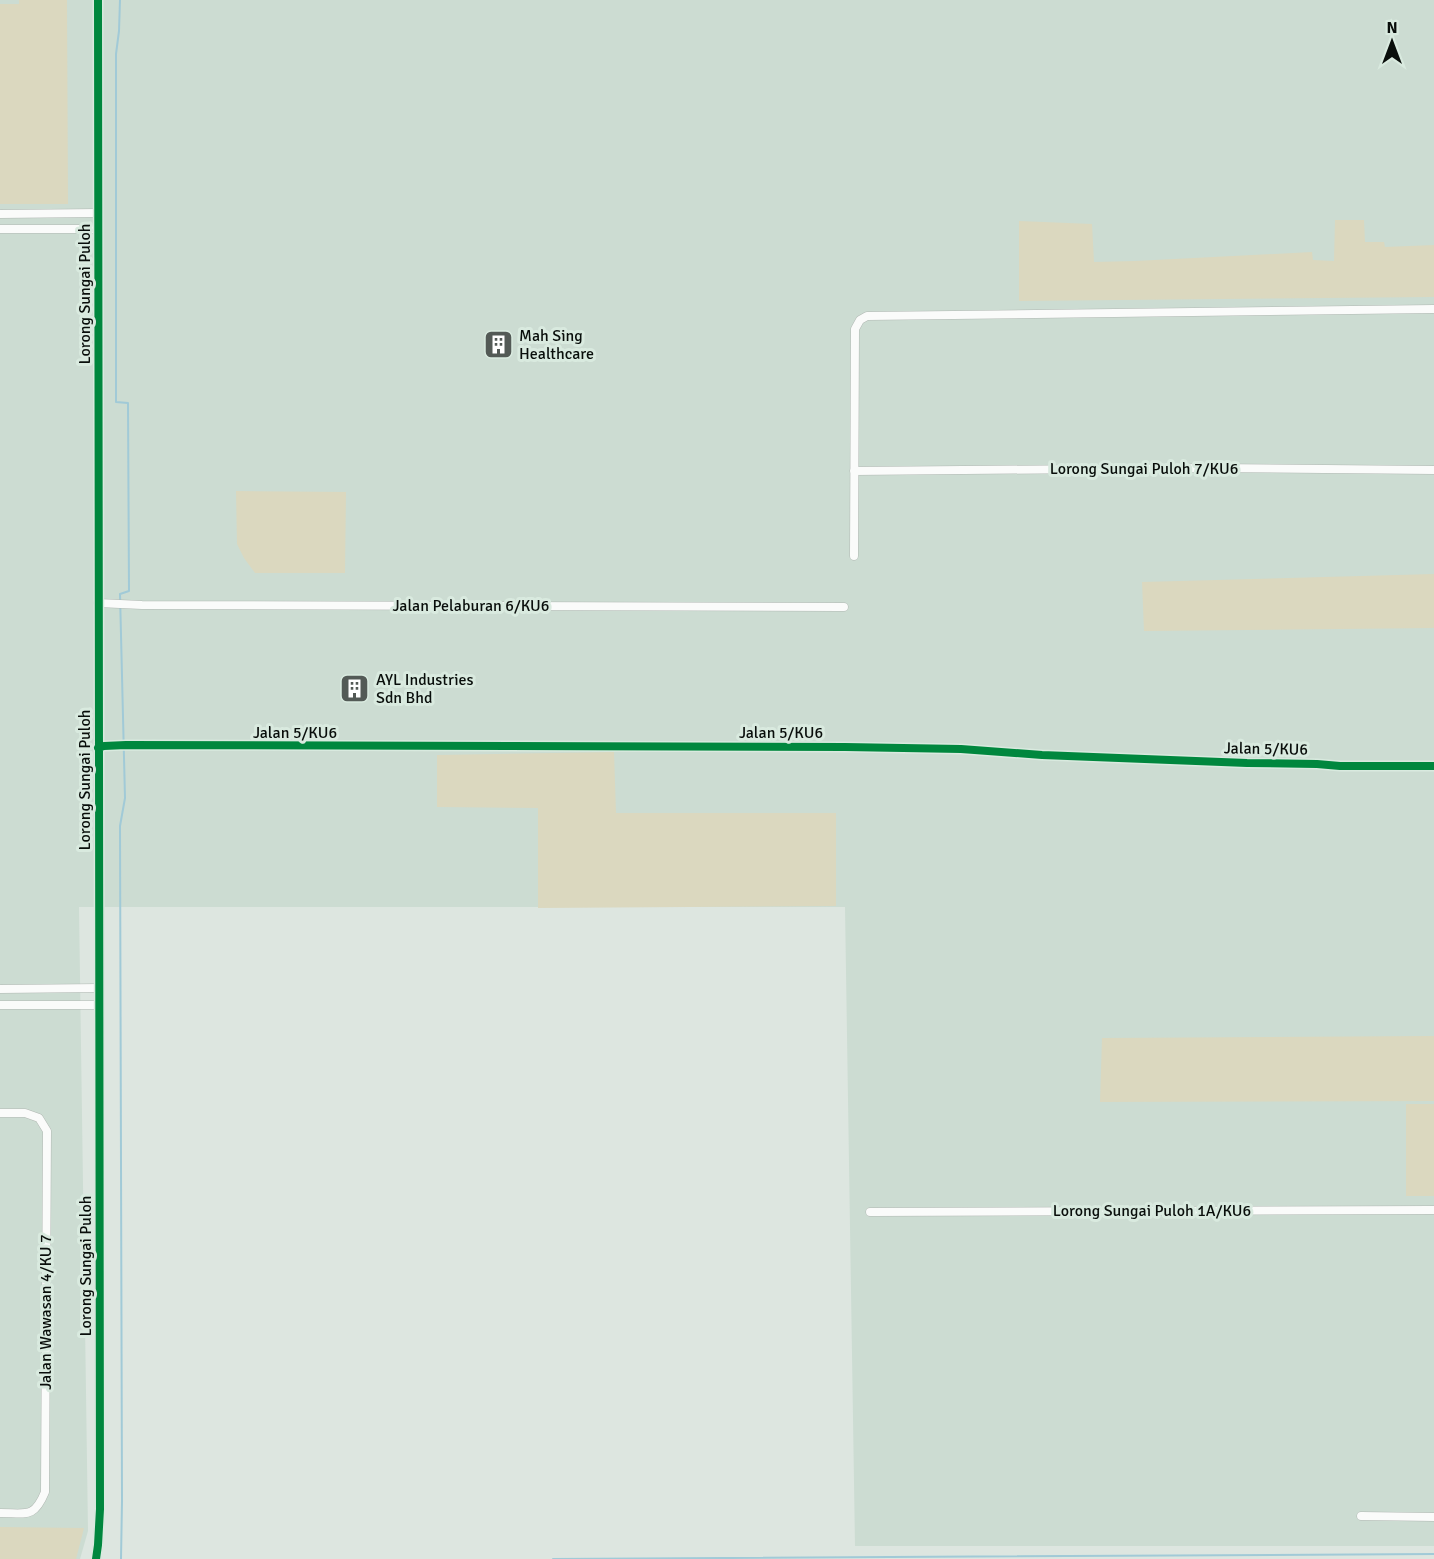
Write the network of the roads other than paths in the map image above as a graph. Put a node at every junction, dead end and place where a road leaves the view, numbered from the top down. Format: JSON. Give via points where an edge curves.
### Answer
{"nodes":[{"id":1,"x":98,"y":0,"type":"edge"},
{"id":2,"x":0,"y":213,"type":"edge"},
{"id":3,"x":98,"y":213,"type":"junction"},
{"id":4,"x":98,"y":229,"type":"junction"},
{"id":5,"x":0,"y":230,"type":"edge"},
{"id":6,"x":1434,"y":309,"type":"edge"},
{"id":7,"x":1434,"y":470,"type":"edge"},
{"id":8,"x":854,"y":471,"type":"junction"},
{"id":9,"x":854,"y":556,"type":"dead end"},
{"id":10,"x":98,"y":603,"type":"junction"},
{"id":11,"x":844,"y":607,"type":"dead end"},
{"id":12,"x":101,"y":747,"type":"junction"},
{"id":13,"x":1434,"y":765,"type":"edge"},
{"id":14,"x":99,"y":988,"type":"junction"},
{"id":15,"x":0,"y":989,"type":"edge"},
{"id":16,"x":0,"y":1005,"type":"edge"},
{"id":17,"x":99,"y":1005,"type":"junction"},
{"id":18,"x":0,"y":1113,"type":"edge"},
{"id":19,"x":1434,"y":1210,"type":"edge"},
{"id":20,"x":870,"y":1212,"type":"dead end"},
{"id":21,"x":0,"y":1513,"type":"edge"},
{"id":22,"x":1361,"y":1516,"type":"dead end"},
{"id":23,"x":1434,"y":1517,"type":"edge"},
{"id":24,"x":96,"y":1559,"type":"edge"}],
"edges":[{"from":1,"to":3,"type":"street","name":"Lorong Sungai Puloh"},
{"from":2,"to":3,"type":"street"},
{"from":3,"to":4,"type":"street","name":"Lorong Sungai Puloh"},
{"from":4,"to":5,"type":"street"},
{"from":4,"to":10,"type":"street","name":"Lorong Sungai Puloh"},
{"from":6,"to":8,"type":"street","via":[[867,316],[855,329]]},
{"from":7,"to":8,"type":"street","name":"Lorong Sungai Puloh 7/KU6"},
{"from":8,"to":9,"type":"street"},
{"from":10,"to":11,"type":"street","name":"Jalan Pelaburan 6/KU6"},
{"from":10,"to":12,"type":"street","name":"Lorong Sungai Puloh"},
{"from":12,"to":13,"type":"street","name":"Jalan 5/KU6","via":[[750,746],[961,749],[1340,766]]},
{"from":12,"to":14,"type":"street","name":"Lorong Sungai Puloh"},
{"from":14,"to":15,"type":"street"},
{"from":14,"to":17,"type":"street","name":"Lorong Sungai Puloh"},
{"from":16,"to":17,"type":"street"},
{"from":17,"to":24,"type":"street","name":"Lorong Sungai Puloh","via":[[100,1509]]},
{"from":18,"to":21,"type":"street","name":"Jalan Wawasan 4/KU 7","via":[[25,1113],[39,1118],[47,1131],[47,1140],[45,1492],[40,1505],[30,1513]]},
{"from":19,"to":20,"type":"street","name":"Lorong Sungai Puloh 1A/KU6"},
{"from":22,"to":23,"type":"street"}]}
